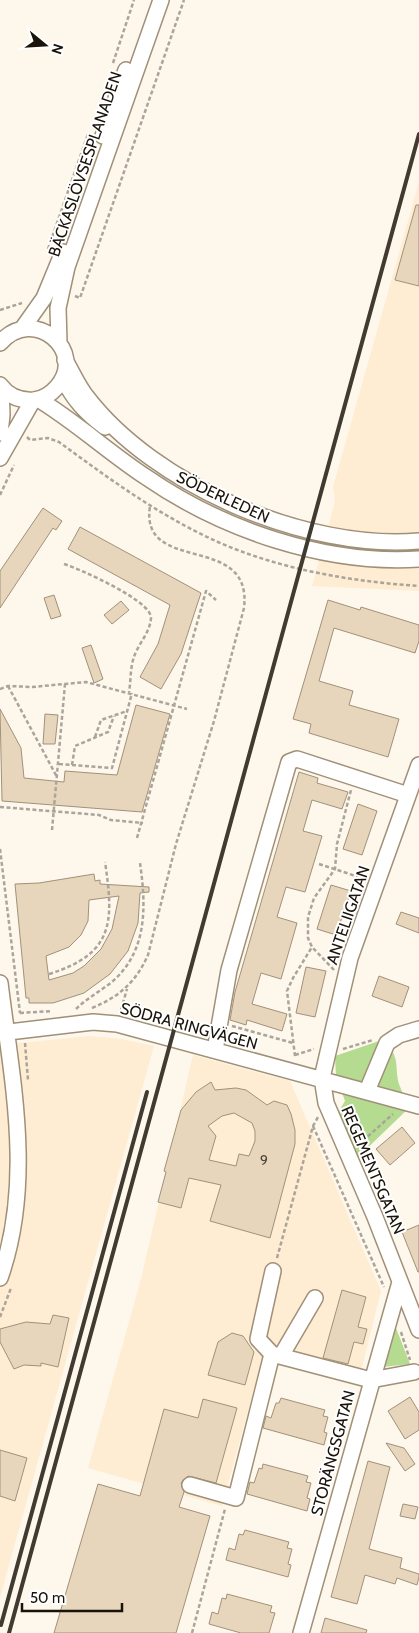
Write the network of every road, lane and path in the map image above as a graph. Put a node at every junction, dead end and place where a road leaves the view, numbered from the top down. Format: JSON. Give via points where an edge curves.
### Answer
{"nodes":[{"id":1,"x":134,"y":0,"type":"edge"},
{"id":2,"x":150,"y":0,"type":"edge"},
{"id":3,"x":161,"y":0,"type":"edge"},
{"id":4,"x":184,"y":0,"type":"edge"},
{"id":5,"x":113,"y":64,"type":"dead end"},
{"id":6,"x":91,"y":126,"type":"dead end"},
{"id":7,"x":45,"y":258,"type":"dead end"},
{"id":8,"x":80,"y":298,"type":"dead end"},
{"id":9,"x":23,"y":302,"type":"dead end"},
{"id":10,"x":0,"y":310,"type":"edge"},
{"id":11,"x":0,"y":326,"type":"edge"},
{"id":12,"x":20,"y":329,"type":"junction"},
{"id":13,"x":0,"y":343,"type":"edge"},
{"id":14,"x":59,"y":343,"type":"junction"},
{"id":15,"x":65,"y":360,"type":"junction"},
{"id":16,"x":63,"y":378,"type":"junction"},
{"id":17,"x":1,"y":386,"type":"edge"},
{"id":18,"x":35,"y":400,"type":"junction"},
{"id":19,"x":0,"y":433,"type":"edge"},
{"id":20,"x":126,"y":438,"type":"junction"},
{"id":21,"x":30,"y":440,"type":"dead end"},
{"id":22,"x":24,"y":447,"type":"dead end"},
{"id":23,"x":0,"y":458,"type":"edge"},
{"id":24,"x":17,"y":458,"type":"dead end"},
{"id":25,"x":0,"y":496,"type":"edge"},
{"id":26,"x":150,"y":506,"type":"dead end"},
{"id":27,"x":419,"y":541,"type":"edge"},
{"id":28,"x":419,"y":560,"type":"edge"},
{"id":29,"x":64,"y":564,"type":"dead end"},
{"id":30,"x":216,"y":600,"type":"dead end"},
{"id":31,"x":65,"y":684,"type":"junction"},
{"id":32,"x":8,"y":686,"type":"junction"},
{"id":33,"x":0,"y":689,"type":"edge"},
{"id":34,"x":130,"y":693,"type":"junction"},
{"id":35,"x":175,"y":706,"type":"junction"},
{"id":36,"x":187,"y":709,"type":"dead end"},
{"id":37,"x":127,"y":711,"type":"junction"},
{"id":38,"x":114,"y":716,"type":"junction"},
{"id":39,"x":95,"y":737,"type":"junction"},
{"id":40,"x":59,"y":764,"type":"junction"},
{"id":41,"x":72,"y":765,"type":"junction"},
{"id":42,"x":419,"y":766,"type":"edge"},
{"id":43,"x":58,"y":778,"type":"junction"},
{"id":44,"x":355,"y":778,"type":"junction"},
{"id":45,"x":413,"y":793,"type":"edge"},
{"id":46,"x":0,"y":807,"type":"edge"},
{"id":47,"x":54,"y":812,"type":"junction"},
{"id":48,"x":143,"y":823,"type":"junction"},
{"id":49,"x":52,"y":830,"type":"dead end"},
{"id":50,"x":137,"y":838,"type":"dead end"},
{"id":51,"x":105,"y":862,"type":"dead end"},
{"id":52,"x":140,"y":863,"type":"dead end"},
{"id":53,"x":319,"y":864,"type":"dead end"},
{"id":54,"x":335,"y":869,"type":"junction"},
{"id":55,"x":366,"y":879,"type":"dead end"},
{"id":56,"x":312,"y":948,"type":"junction"},
{"id":57,"x":335,"y":971,"type":"dead end"},
{"id":58,"x":49,"y":974,"type":"dead end"},
{"id":59,"x":0,"y":983,"type":"edge"},
{"id":60,"x":128,"y":988,"type":"junction"},
{"id":61,"x":81,"y":1010,"type":"dead end"},
{"id":62,"x":86,"y":1010,"type":"dead end"},
{"id":63,"x":57,"y":1011,"type":"dead end"},
{"id":64,"x":20,"y":1013,"type":"dead end"},
{"id":65,"x":219,"y":1023,"type":"junction"},
{"id":66,"x":118,"y":1024,"type":"junction"},
{"id":67,"x":419,"y":1028,"type":"edge"},
{"id":68,"x":3,"y":1032,"type":"edge"},
{"id":69,"x":377,"y":1039,"type":"dead end"},
{"id":70,"x":293,"y":1042,"type":"junction"},
{"id":71,"x":328,"y":1049,"type":"junction"},
{"id":72,"x":215,"y":1050,"type":"junction"},
{"id":73,"x":292,"y":1070,"type":"junction"},
{"id":74,"x":322,"y":1078,"type":"junction"},
{"id":75,"x":367,"y":1091,"type":"junction"},
{"id":76,"x":326,"y":1103,"type":"junction"},
{"id":77,"x":412,"y":1104,"type":"edge"},
{"id":78,"x":313,"y":1126,"type":"junction"},
{"id":79,"x":346,"y":1155,"type":"junction"},
{"id":80,"x":273,"y":1271,"type":"joint"},
{"id":81,"x":0,"y":1278,"type":"edge"},
{"id":82,"x":400,"y":1282,"type":"junction"},
{"id":83,"x":315,"y":1298,"type":"dead end"},
{"id":84,"x":393,"y":1306,"type":"junction"},
{"id":85,"x":419,"y":1330,"type":"edge"},
{"id":86,"x":276,"y":1355,"type":"junction"},
{"id":87,"x":414,"y":1372,"type":"joint"},
{"id":88,"x":371,"y":1380,"type":"junction"},
{"id":89,"x":190,"y":1485,"type":"dead end"},
{"id":90,"x":236,"y":1498,"type":"junction"},
{"id":91,"x":192,"y":1633,"type":"edge"},
{"id":92,"x":301,"y":1633,"type":"edge"}],
"edges":[{"from":1,"to":5,"type":"path"},
{"from":2,"to":12,"type":"street","name":"BÄCKASLÖVSESPLANADEN","via":[[61,256],[44,298]]},
{"from":3,"to":14,"type":"street","name":"BÄCKASLÖVSESPLANADEN","via":[[67,267],[58,308]]},
{"from":4,"to":8,"type":"path"},
{"from":6,"to":7,"type":"path"},
{"from":9,"to":10,"type":"path"},
{"from":11,"to":12,"type":"street"},
{"from":12,"to":13,"type":"street"},
{"from":12,"to":14,"type":"street","via":[[46,332]]},
{"from":14,"to":15,"type":"street","name":"SÖDERLEDEN"},
{"from":15,"to":16,"type":"street","name":"SÖDERLEDEN"},
{"from":15,"to":20,"type":"street","name":"SÖDERLEDEN","via":[[86,396]]},
{"from":16,"to":18,"type":"street","via":[[53,392]]},
{"from":16,"to":20,"type":"street","name":"SÖDERLEDEN","via":[[69,392],[88,414]]},
{"from":17,"to":18,"type":"street","name":"SÖDERLEDEN","via":[[12,396]]},
{"from":17,"to":19,"type":"street"},
{"from":18,"to":23,"type":"street"},
{"from":18,"to":28,"type":"street","name":"SÖDERLEDEN","via":[[70,419],[146,478],[234,524],[264,536],[349,556]]},
{"from":20,"to":27,"type":"street","name":"SÖDERLEDEN","via":[[174,474],[258,514],[351,538],[382,542]]},
{"from":21,"to":22,"type":"path"},
{"from":24,"to":25,"type":"path"},
{"from":26,"to":60,"type":"path","via":[[150,523],[160,539],[179,551],[226,565],[242,582],[246,598],[214,721],[176,844],[153,940],[143,966]]},
{"from":29,"to":34,"type":"path","via":[[80,569],[142,603],[150,613],[144,639],[134,658]]},
{"from":30,"to":35,"type":"path","via":[[206,591]]},
{"from":31,"to":32,"type":"path"},
{"from":31,"to":34,"type":"path","via":[[86,682]]},
{"from":31,"to":40,"type":"path"},
{"from":32,"to":33,"type":"path"},
{"from":32,"to":43,"type":"path"},
{"from":34,"to":35,"type":"path"},
{"from":34,"to":37,"type":"path"},
{"from":35,"to":36,"type":"path"},
{"from":35,"to":48,"type":"path"},
{"from":37,"to":38,"type":"path"},
{"from":37,"to":41,"type":"path","via":[[112,768]]},
{"from":38,"to":39,"type":"path","via":[[108,732]]},
{"from":38,"to":39,"type":"path","via":[[101,720]]},
{"from":39,"to":41,"type":"path","via":[[74,746]]},
{"from":40,"to":41,"type":"path"},
{"from":40,"to":43,"type":"path"},
{"from":42,"to":45,"type":"street","name":"ANTELIIGATAN"},
{"from":43,"to":47,"type":"path"},
{"from":44,"to":45,"type":"street"},
{"from":44,"to":54,"type":"path","via":[[338,836]]},
{"from":44,"to":65,"type":"street","via":[[297,759],[289,762],[229,970]]},
{"from":45,"to":71,"type":"street","name":"ANTELIIGATAN","via":[[350,958]]},
{"from":46,"to":47,"type":"path"},
{"from":47,"to":48,"type":"path","via":[[99,815],[112,820]]},
{"from":47,"to":49,"type":"path"},
{"from":48,"to":50,"type":"path"},
{"from":51,"to":58,"type":"path","via":[[110,910],[104,936],[85,959]]},
{"from":52,"to":61,"type":"path","via":[[145,913],[135,950],[114,980],[76,1010]]},
{"from":53,"to":54,"type":"path"},
{"from":54,"to":55,"type":"path"},
{"from":54,"to":56,"type":"path","via":[[310,907],[307,928]]},
{"from":56,"to":57,"type":"path"},
{"from":56,"to":70,"type":"path","via":[[288,991]]},
{"from":59,"to":68,"type":"street"},
{"from":60,"to":62,"type":"path"},
{"from":60,"to":66,"type":"path"},
{"from":63,"to":64,"type":"path"},
{"from":65,"to":70,"type":"path"},
{"from":65,"to":72,"type":"street"},
{"from":66,"to":68,"type":"street","name":"SÖDRA RINGVÄGEN","via":[[93,1022]]},
{"from":66,"to":72,"type":"street","name":"SÖDRA RINGVÄGEN"},
{"from":67,"to":75,"type":"street","via":[[387,1043]]},
{"from":68,"to":81,"type":"street","via":[[15,1094],[19,1165],[11,1237]]},
{"from":69,"to":71,"type":"path","via":[[348,1049]]},
{"from":70,"to":73,"type":"path"},
{"from":71,"to":74,"type":"street","name":"ANTELIIGATAN"},
{"from":72,"to":73,"type":"street","name":"SÖDRA RINGVÄGEN"},
{"from":73,"to":74,"type":"street","name":"SÖDRA RINGVÄGEN"},
{"from":74,"to":75,"type":"street","name":"SÖDRA RINGVÄGEN"},
{"from":74,"to":76,"type":"street","name":"REGEMENTSGATAN"},
{"from":75,"to":77,"type":"street","name":"SÖDRA RINGVÄGEN"},
{"from":76,"to":78,"type":"path"},
{"from":76,"to":79,"type":"street","name":"REGEMENTSGATAN"},
{"from":77,"to":79,"type":"path"},
{"from":78,"to":80,"type":"path"},
{"from":78,"to":84,"type":"path"},
{"from":79,"to":82,"type":"street","name":"REGEMENTSGATAN"},
{"from":80,"to":86,"type":"street","via":[[258,1339]]},
{"from":82,"to":84,"type":"street","name":"STORÄNGSGATAN"},
{"from":82,"to":85,"type":"street","name":"REGEMENTSGATAN"},
{"from":83,"to":86,"type":"street"},
{"from":84,"to":87,"type":"path"},
{"from":84,"to":88,"type":"street","name":"STORÄNGSGATAN"},
{"from":86,"to":88,"type":"street"},
{"from":86,"to":90,"type":"street"},
{"from":87,"to":88,"type":"street"},
{"from":88,"to":92,"type":"street","name":"STORÄNGSGATAN"},
{"from":89,"to":90,"type":"street"},
{"from":90,"to":91,"type":"path","via":[[225,1508]]}]}
